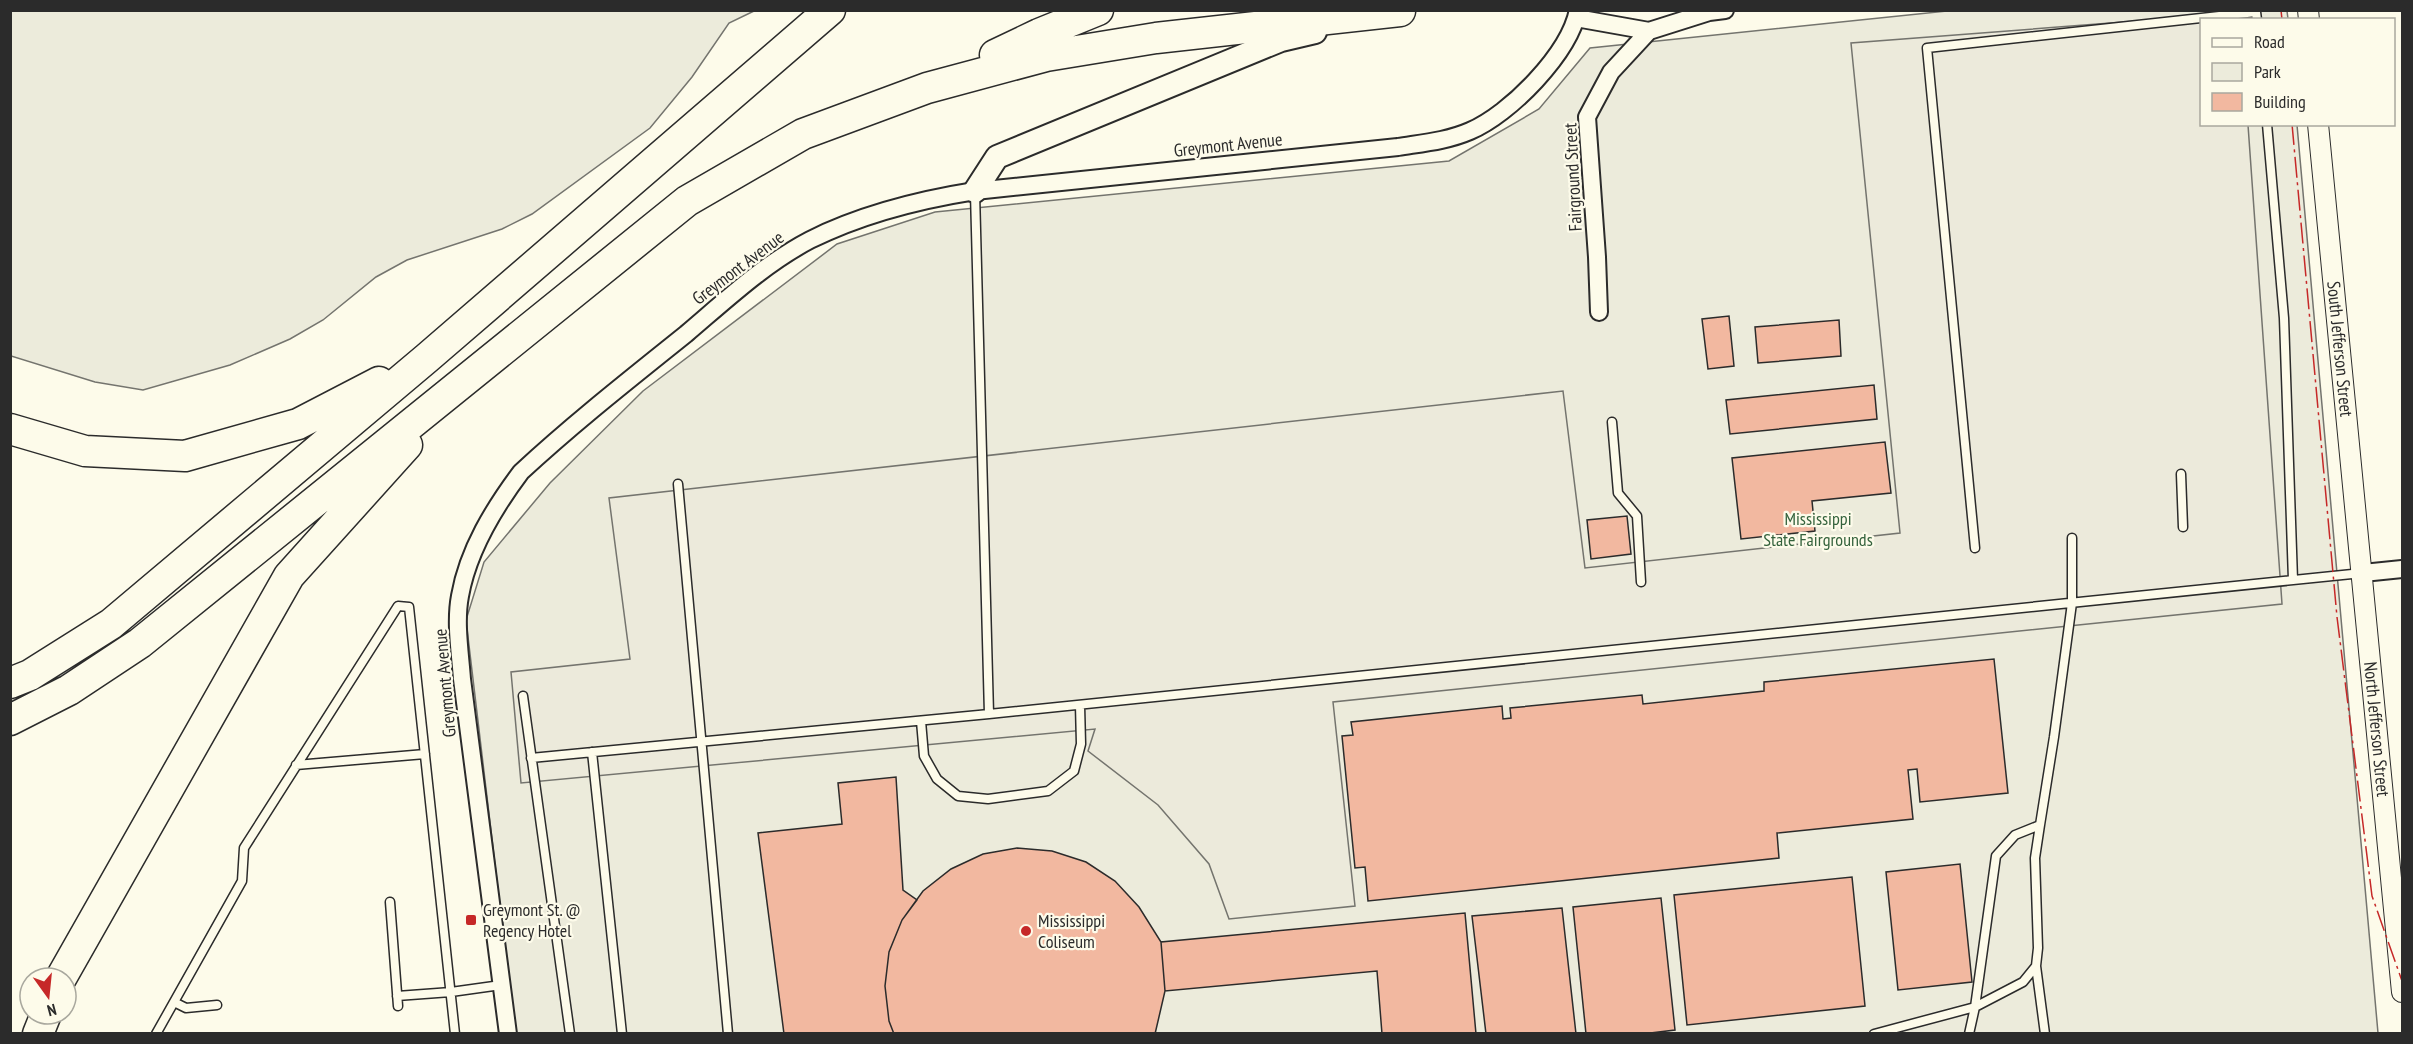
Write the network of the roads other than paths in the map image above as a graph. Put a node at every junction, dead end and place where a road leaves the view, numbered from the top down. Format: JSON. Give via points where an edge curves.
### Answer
{"nodes":[{"id":1,"x":830,"y":10,"type":"edge"},
{"id":2,"x":1098,"y":10,"type":"edge"},
{"id":3,"x":1725,"y":10,"type":"edge"},
{"id":4,"x":1401,"y":11,"type":"edge"},
{"id":5,"x":1577,"y":14,"type":"edge"},
{"id":6,"x":2200,"y":18,"type":"edge"},
{"id":7,"x":2201,"y":18,"type":"edge"},
{"id":8,"x":2257,"y":18,"type":"edge"},
{"id":9,"x":1649,"y":31,"type":"junction"},
{"id":10,"x":927,"y":88,"type":"junction"},
{"id":11,"x":2266,"y":126,"type":"edge"},
{"id":12,"x":2318,"y":126,"type":"edge"},
{"id":13,"x":975,"y":191,"type":"junction"},
{"id":14,"x":1599,"y":312,"type":"dead end"},
{"id":15,"x":427,"y":358,"type":"junction"},
{"id":16,"x":474,"y":372,"type":"junction"},
{"id":17,"x":1612,"y":422,"type":"dead end"},
{"id":18,"x":10,"y":429,"type":"edge"},
{"id":19,"x":2181,"y":474,"type":"dead end"},
{"id":20,"x":678,"y":484,"type":"dead end"},
{"id":21,"x":2183,"y":527,"type":"dead end"},
{"id":22,"x":2072,"y":538,"type":"dead end"},
{"id":23,"x":1975,"y":548,"type":"dead end"},
{"id":24,"x":2403,"y":569,"type":"edge"},
{"id":25,"x":2362,"y":573,"type":"junction"},
{"id":26,"x":2293,"y":580,"type":"junction"},
{"id":27,"x":1641,"y":582,"type":"dead end"},
{"id":28,"x":2072,"y":603,"type":"junction"},
{"id":29,"x":10,"y":683,"type":"edge"},
{"id":30,"x":524,"y":696,"type":"dead end"},
{"id":31,"x":1080,"y":705,"type":"junction"},
{"id":32,"x":989,"y":714,"type":"junction"},
{"id":33,"x":10,"y":720,"type":"edge"},
{"id":34,"x":921,"y":721,"type":"junction"},
{"id":35,"x":702,"y":742,"type":"junction"},
{"id":36,"x":592,"y":752,"type":"junction"},
{"id":37,"x":425,"y":754,"type":"junction"},
{"id":38,"x":531,"y":758,"type":"junction"},
{"id":39,"x":296,"y":765,"type":"junction"},
{"id":40,"x":2040,"y":825,"type":"junction"},
{"id":41,"x":390,"y":902,"type":"dead end"},
{"id":42,"x":68,"y":966,"type":"edge"},
{"id":43,"x":2036,"y":966,"type":"junction"},
{"id":44,"x":501,"y":985,"type":"junction"},
{"id":45,"x":450,"y":992,"type":"junction"},
{"id":46,"x":2403,"y":992,"type":"edge"},
{"id":47,"x":174,"y":1002,"type":"junction"},
{"id":48,"x":217,"y":1005,"type":"dead end"},
{"id":49,"x":1975,"y":1007,"type":"junction"},
{"id":50,"x":156,"y":1034,"type":"edge"},
{"id":51,"x":455,"y":1034,"type":"edge"},
{"id":52,"x":508,"y":1034,"type":"edge"},
{"id":53,"x":570,"y":1034,"type":"edge"},
{"id":54,"x":622,"y":1034,"type":"edge"},
{"id":55,"x":728,"y":1034,"type":"edge"},
{"id":56,"x":1874,"y":1034,"type":"edge"},
{"id":57,"x":1969,"y":1034,"type":"edge"},
{"id":58,"x":2045,"y":1034,"type":"edge"}],
"edges":[{"from":1,"to":15,"type":"highway"},
{"from":2,"to":10,"type":"highway"},
{"from":3,"to":9,"type":"street","name":"Fairground Street"},
{"from":4,"to":10,"type":"highway","via":[[1156,38],[1046,56]]},
{"from":4,"to":13,"type":"main road","via":[[1281,40],[997,157]]},
{"from":5,"to":9,"type":"street"},
{"from":5,"to":13,"type":"street","name":"Greymont Avenue","via":[[1564,43],[1524,92],[1471,130],[1442,140]]},
{"from":6,"to":23,"type":"lane","via":[[1927,48]]},
{"from":7,"to":8,"type":"lane","via":[[2256,12]]},
{"from":9,"to":14,"type":"street","name":"Fairground Street","via":[[1611,72],[1587,117]]},
{"from":10,"to":16,"type":"highway","via":[[803,134],[687,201]]},
{"from":11,"to":26,"type":"lane","via":[[2284,318]]},
{"from":12,"to":25,"type":"street","name":"South Jefferson Street"},
{"from":13,"to":32,"type":"lane"},
{"from":13,"to":44,"type":"street","name":"Greymont Avenue","via":[[881,211],[784,255],[547,448],[501,498],[466,574],[459,624],[462,679]]},
{"from":15,"to":18,"type":"highway","via":[[298,424],[185,456],[85,451]]},
{"from":15,"to":29,"type":"highway","via":[[111,624],[30,675]]},
{"from":16,"to":33,"type":"highway","via":[[140,643],[69,690]]},
{"from":16,"to":42,"type":"highway","via":[[289,576]]},
{"from":17,"to":27,"type":"lane","via":[[1618,493],[1637,516]]},
{"from":19,"to":21,"type":"lane"},
{"from":20,"to":35,"type":"lane"},
{"from":22,"to":28,"type":"lane"},
{"from":24,"to":25,"type":"street"},
{"from":25,"to":26,"type":"lane"},
{"from":25,"to":46,"type":"street","name":"North Jefferson Street"},
{"from":26,"to":28,"type":"lane"},
{"from":28,"to":31,"type":"lane"},
{"from":28,"to":40,"type":"lane"},
{"from":30,"to":38,"type":"lane"},
{"from":31,"to":32,"type":"lane"},
{"from":31,"to":34,"type":"lane","via":[[1081,744],[1074,771],[1048,791],[988,799],[958,796],[937,779],[924,756]]},
{"from":32,"to":34,"type":"lane"},
{"from":34,"to":35,"type":"lane"},
{"from":35,"to":36,"type":"lane"},
{"from":35,"to":55,"type":"lane"},
{"from":36,"to":38,"type":"lane"},
{"from":36,"to":54,"type":"lane"},
{"from":37,"to":39,"type":"lane"},
{"from":37,"to":39,"type":"lane","via":[[409,607],[399,606]]},
{"from":37,"to":45,"type":"lane"},
{"from":38,"to":53,"type":"lane"},
{"from":39,"to":47,"type":"lane","via":[[244,848],[242,880]]},
{"from":40,"to":43,"type":"lane","via":[[2036,858]]},
{"from":40,"to":49,"type":"lane","via":[[2015,835],[1996,856]]},
{"from":41,"to":45,"type":"lane","via":[[398,1001]]},
{"from":43,"to":49,"type":"lane","via":[[2023,982]]},
{"from":43,"to":58,"type":"lane"},
{"from":44,"to":45,"type":"lane"},
{"from":44,"to":52,"type":"street","name":"Greymont Avenue"},
{"from":45,"to":51,"type":"lane"},
{"from":47,"to":48,"type":"lane","via":[[186,1008]]},
{"from":47,"to":50,"type":"lane"},
{"from":49,"to":56,"type":"lane"},
{"from":49,"to":57,"type":"lane"}]}
